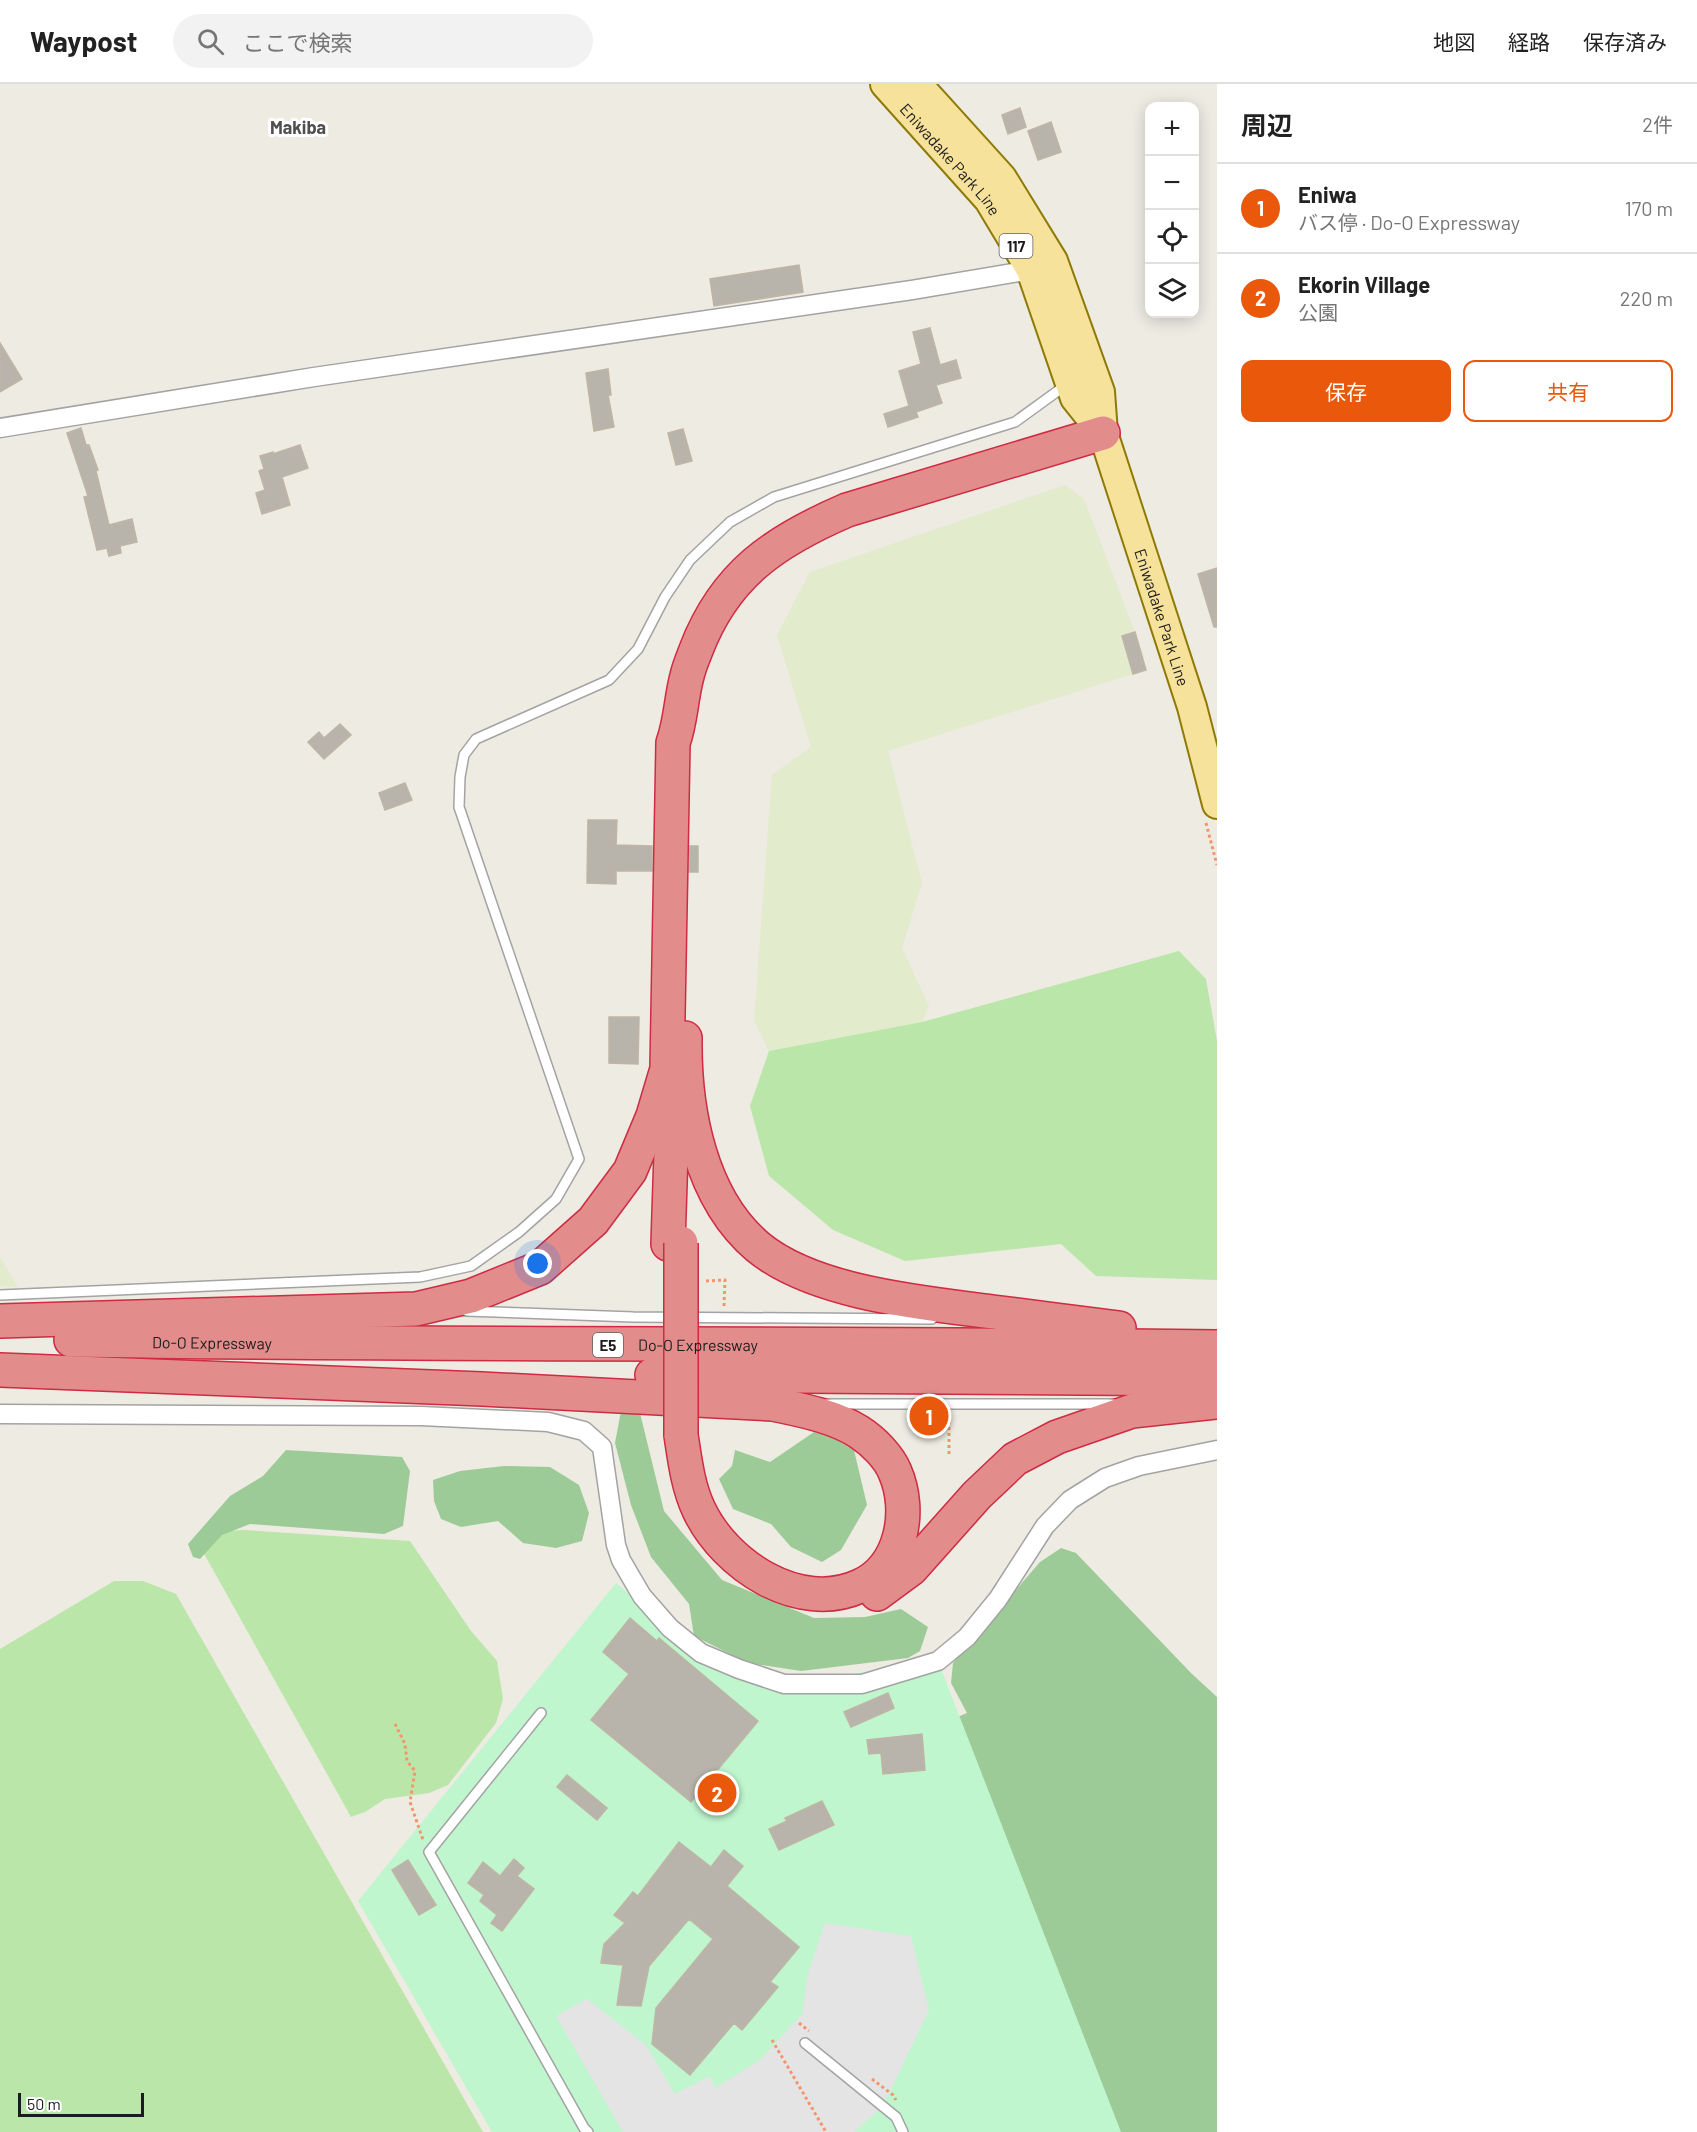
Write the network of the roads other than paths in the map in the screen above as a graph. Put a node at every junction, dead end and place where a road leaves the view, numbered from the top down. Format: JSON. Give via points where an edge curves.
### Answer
{"nodes":[{"id":1,"x":885,"y":84,"type":"edge"},
{"id":2,"x":917,"y":84,"type":"edge"},
{"id":3,"x":1031,"y":270,"type":"junction"},
{"id":4,"x":1070,"y":382,"type":"junction"},
{"id":5,"x":0,"y":428,"type":"edge"},
{"id":6,"x":1103,"y":433,"type":"junction"},
{"id":7,"x":1217,"y":804,"type":"edge"},
{"id":8,"x":676,"y":1069,"type":"junction"},
{"id":9,"x":0,"y":1295,"type":"edge"},
{"id":10,"x":416,"y":1309,"type":"junction"},
{"id":11,"x":450,"y":1310,"type":"dead end"},
{"id":12,"x":461,"y":1311,"type":"dead end"},
{"id":13,"x":942,"y":1320,"type":"dead end"},
{"id":14,"x":977,"y":1320,"type":"dead end"},
{"id":15,"x":0,"y":1321,"type":"edge"},
{"id":16,"x":1071,"y":1322,"type":"junction"},
{"id":17,"x":0,"y":1339,"type":"edge"},
{"id":18,"x":1217,"y":1340,"type":"edge"},
{"id":19,"x":1217,"y":1347,"type":"edge"},
{"id":20,"x":0,"y":1369,"type":"edge"},
{"id":21,"x":1217,"y":1379,"type":"edge"},
{"id":22,"x":1204,"y":1403,"type":"edge"},
{"id":23,"x":773,"y":1404,"type":"junction"},
{"id":24,"x":0,"y":1414,"type":"edge"},
{"id":25,"x":674,"y":1434,"type":"junction"},
{"id":26,"x":1217,"y":1450,"type":"edge"},
{"id":27,"x":541,"y":1713,"type":"dead end"},
{"id":28,"x":805,"y":2043,"type":"dead end"},
{"id":29,"x":588,"y":2132,"type":"edge"},
{"id":30,"x":903,"y":2132,"type":"edge"}],
"edges":[{"from":1,"to":3,"type":"main road","name":"Eniwadake Park Line","number":"117","via":[[989,200]]},
{"from":2,"to":6,"type":"main road","name":"Eniwadake Park Line","number":"117","via":[[1002,178],[1053,261],[1100,392]]},
{"from":3,"to":4,"type":"main road","name":"Eniwadake Park Line","number":"117"},
{"from":3,"to":5,"type":"street"},
{"from":4,"to":6,"type":"main road","name":"Eniwadake Park Line","number":"117","via":[[1075,398]]},
{"from":4,"to":9,"type":"lane","via":[[1015,422],[774,498],[730,522],[690,560],[638,649],[609,680],[476,739],[464,755],[459,807],[579,1159],[556,1199],[519,1232],[471,1266],[420,1277]]},
{"from":6,"to":7,"type":"main road","name":"Eniwadake Park Line","number":"117","via":[[1192,706]]},
{"from":6,"to":8,"type":"highway","via":[[847,510],[785,541],[754,563],[724,594],[687,675],[673,743]]},
{"from":8,"to":10,"type":"highway","via":[[630,1171],[593,1221],[540,1268],[471,1296]]},
{"from":8,"to":16,"type":"highway","via":[[701,1157],[717,1196],[759,1247],[787,1265],[850,1288],[933,1305]]},
{"from":8,"to":25,"type":"highway","bridge":true},
{"from":10,"to":11,"type":"lane"},
{"from":10,"to":15,"type":"highway"},
{"from":12,"to":13,"type":"lane"},
{"from":14,"to":16,"type":"lane"},
{"from":16,"to":18,"type":"highway"},
{"from":17,"to":19,"type":"highway","name":"Do-O Expressway","number":"E5"},
{"from":20,"to":21,"type":"highway","name":"Do-O Expressway","number":"E5"},
{"from":20,"to":23,"type":"highway"},
{"from":22,"to":23,"type":"lane"},
{"from":22,"to":25,"type":"highway","via":[[1132,1411],[1057,1437],[1015,1459],[911,1569],[883,1592],[857,1604],[825,1608],[800,1605],[755,1589],[711,1555],[690,1526],[682,1506],[675,1481]]},
{"from":23,"to":25,"type":"highway","via":[[824,1417],[859,1432],[895,1471],[902,1496],[899,1538],[879,1573],[861,1586],[823,1594],[798,1591],[752,1571],[729,1553],[699,1510]]},
{"from":24,"to":26,"type":"street","via":[[421,1416],[548,1422],[584,1431],[602,1447],[616,1545],[642,1596],[670,1628],[701,1653],[784,1684],[862,1684],[938,1661],[967,1637],[998,1599],[1045,1527],[1070,1500],[1105,1478],[1139,1466]]},
{"from":27,"to":29,"type":"lane","via":[[429,1852]]},
{"from":28,"to":30,"type":"lane","via":[[896,2117]]}]}
